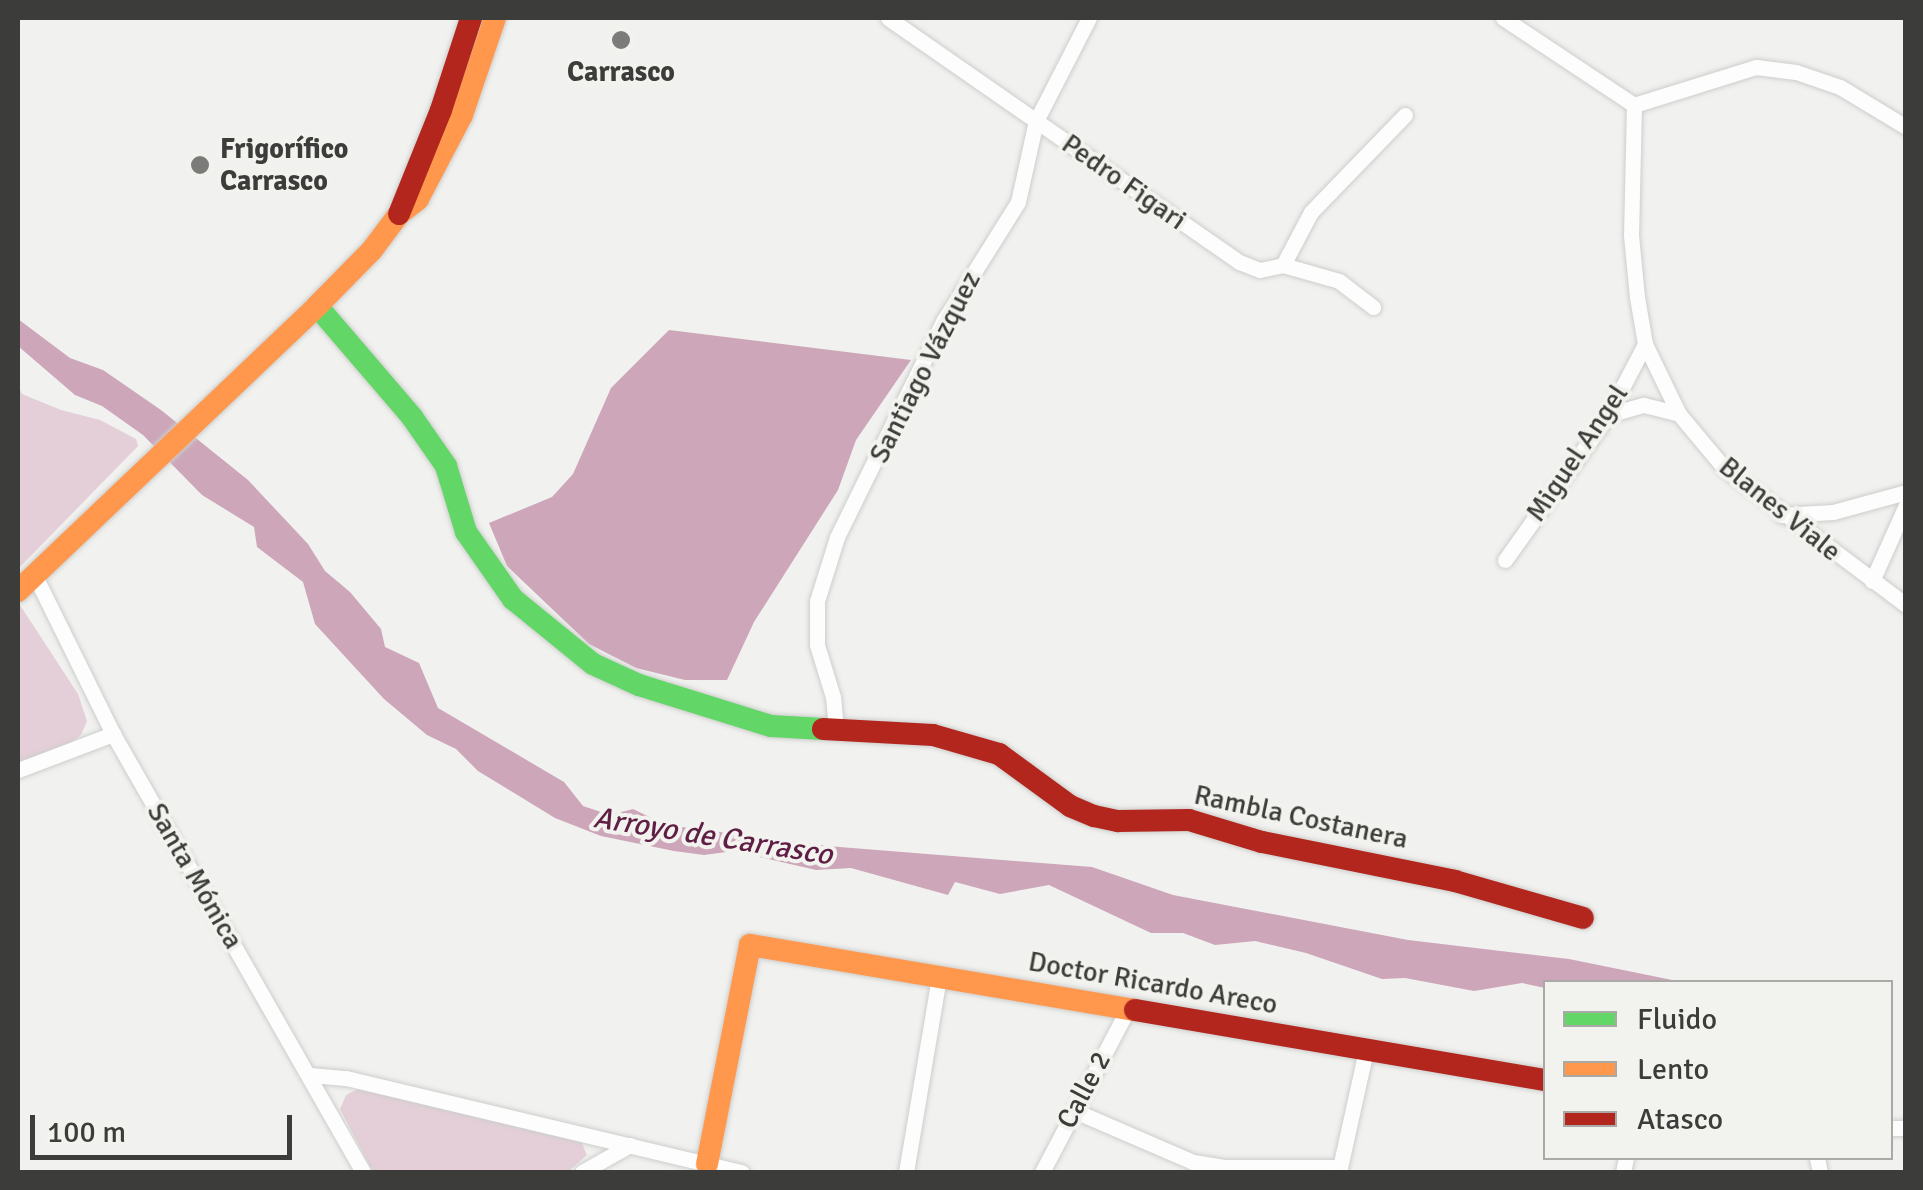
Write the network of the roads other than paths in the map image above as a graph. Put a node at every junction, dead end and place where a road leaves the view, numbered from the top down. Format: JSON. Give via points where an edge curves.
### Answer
{"nodes":[{"id":1,"x":471,"y":18,"type":"edge"},
{"id":2,"x":494,"y":18,"type":"edge"},
{"id":3,"x":888,"y":18,"type":"edge"},
{"id":4,"x":1089,"y":18,"type":"edge"},
{"id":5,"x":1503,"y":18,"type":"edge"},
{"id":6,"x":1634,"y":104,"type":"junction"},
{"id":7,"x":1405,"y":115,"type":"dead end"},
{"id":8,"x":1036,"y":121,"type":"junction"},
{"id":9,"x":1906,"y":127,"type":"edge"},
{"id":10,"x":399,"y":214,"type":"junction"},
{"id":11,"x":1283,"y":265,"type":"junction"},
{"id":12,"x":317,"y":306,"type":"junction"},
{"id":13,"x":1373,"y":307,"type":"dead end"},
{"id":14,"x":1645,"y":344,"type":"junction"},
{"id":15,"x":1678,"y":414,"type":"junction"},
{"id":16,"x":1608,"y":415,"type":"junction"},
{"id":17,"x":1906,"y":492,"type":"edge"},
{"id":18,"x":1906,"y":505,"type":"edge"},
{"id":19,"x":1781,"y":515,"type":"junction"},
{"id":20,"x":1505,"y":560,"type":"dead end"},
{"id":21,"x":1872,"y":582,"type":"junction"},
{"id":22,"x":26,"y":584,"type":"edge"},
{"id":23,"x":1906,"y":605,"type":"edge"},
{"id":24,"x":836,"y":730,"type":"junction"},
{"id":25,"x":114,"y":734,"type":"junction"},
{"id":26,"x":18,"y":770,"type":"edge"},
{"id":27,"x":1584,"y":918,"type":"dead end"},
{"id":28,"x":939,"y":977,"type":"junction"},
{"id":29,"x":1128,"y":1009,"type":"junction"},
{"id":30,"x":1366,"y":1050,"type":"junction"},
{"id":31,"x":310,"y":1075,"type":"junction"},
{"id":32,"x":1543,"y":1080,"type":"edge"},
{"id":33,"x":1075,"y":1111,"type":"junction"},
{"id":34,"x":630,"y":1144,"type":"junction"},
{"id":35,"x":707,"y":1164,"type":"junction"},
{"id":36,"x":1340,"y":1170,"type":"edge"},
{"id":37,"x":363,"y":1172,"type":"edge"},
{"id":38,"x":582,"y":1172,"type":"edge"},
{"id":39,"x":742,"y":1172,"type":"edge"},
{"id":40,"x":906,"y":1172,"type":"edge"},
{"id":41,"x":1042,"y":1172,"type":"edge"}],
"edges":[{"from":1,"to":10,"type":"street"},
{"from":2,"to":10,"type":"street","via":[[442,160],[418,199]]},
{"from":3,"to":8,"type":"street","name":"Pedro Figari"},
{"from":4,"to":8,"type":"street","name":"Santiago Vázquez"},
{"from":5,"to":6,"type":"street"},
{"from":6,"to":9,"type":"street","via":[[1756,68],[1840,87]]},
{"from":6,"to":14,"type":"street","name":"Blanes Viale","via":[[1631,235]]},
{"from":7,"to":11,"type":"street","via":[[1311,212]]},
{"from":8,"to":11,"type":"street","name":"Pedro Figari","via":[[1239,262],[1260,270]]},
{"from":8,"to":24,"type":"street","name":"Santiago Vázquez","via":[[1018,202],[944,320],[838,536],[817,601],[817,645]]},
{"from":10,"to":12,"type":"street"},
{"from":11,"to":13,"type":"street","name":"Pedro Figari","via":[[1338,281]]},
{"from":12,"to":22,"type":"street"},
{"from":12,"to":24,"type":"street","name":"Rambla Costanera","via":[[412,417],[446,466],[466,532],[513,599],[547,627],[594,664],[639,685],[770,726]]},
{"from":14,"to":15,"type":"street","name":"Blanes Viale"},
{"from":14,"to":16,"type":"street","name":"Miguel Angel"},
{"from":15,"to":16,"type":"street","via":[[1644,405]]},
{"from":15,"to":19,"type":"street","name":"Blanes Viale","via":[[1725,469]]},
{"from":16,"to":20,"type":"street","name":"Miguel Angel"},
{"from":17,"to":19,"type":"street","via":[[1833,512]]},
{"from":18,"to":21,"type":"street"},
{"from":19,"to":21,"type":"street","name":"Blanes Viale"},
{"from":21,"to":23,"type":"street","name":"Blanes Viale"},
{"from":22,"to":25,"type":"street","name":"Santa Mónica"},
{"from":24,"to":27,"type":"street","name":"Rambla Costanera","via":[[933,735],[999,754],[1094,816],[1190,820]]},
{"from":25,"to":26,"type":"street"},
{"from":25,"to":31,"type":"street","name":"Santa Mónica"},
{"from":28,"to":29,"type":"street","name":"Doctor Ricardo Areco"},
{"from":28,"to":35,"type":"street","name":"Doctor Ricardo Areco","via":[[750,945]]},
{"from":28,"to":40,"type":"street"},
{"from":29,"to":30,"type":"street","name":"Doctor Ricardo Areco"},
{"from":29,"to":33,"type":"street","name":"Calle 2"},
{"from":30,"to":32,"type":"street","name":"Doctor Ricardo Areco"},
{"from":30,"to":36,"type":"street"},
{"from":31,"to":34,"type":"street"},
{"from":31,"to":37,"type":"street","name":"Santa Mónica"},
{"from":33,"to":36,"type":"street","via":[[1193,1162]]},
{"from":33,"to":41,"type":"street","name":"Calle 2"},
{"from":34,"to":35,"type":"street"},
{"from":34,"to":38,"type":"street"},
{"from":35,"to":39,"type":"street"}]}
